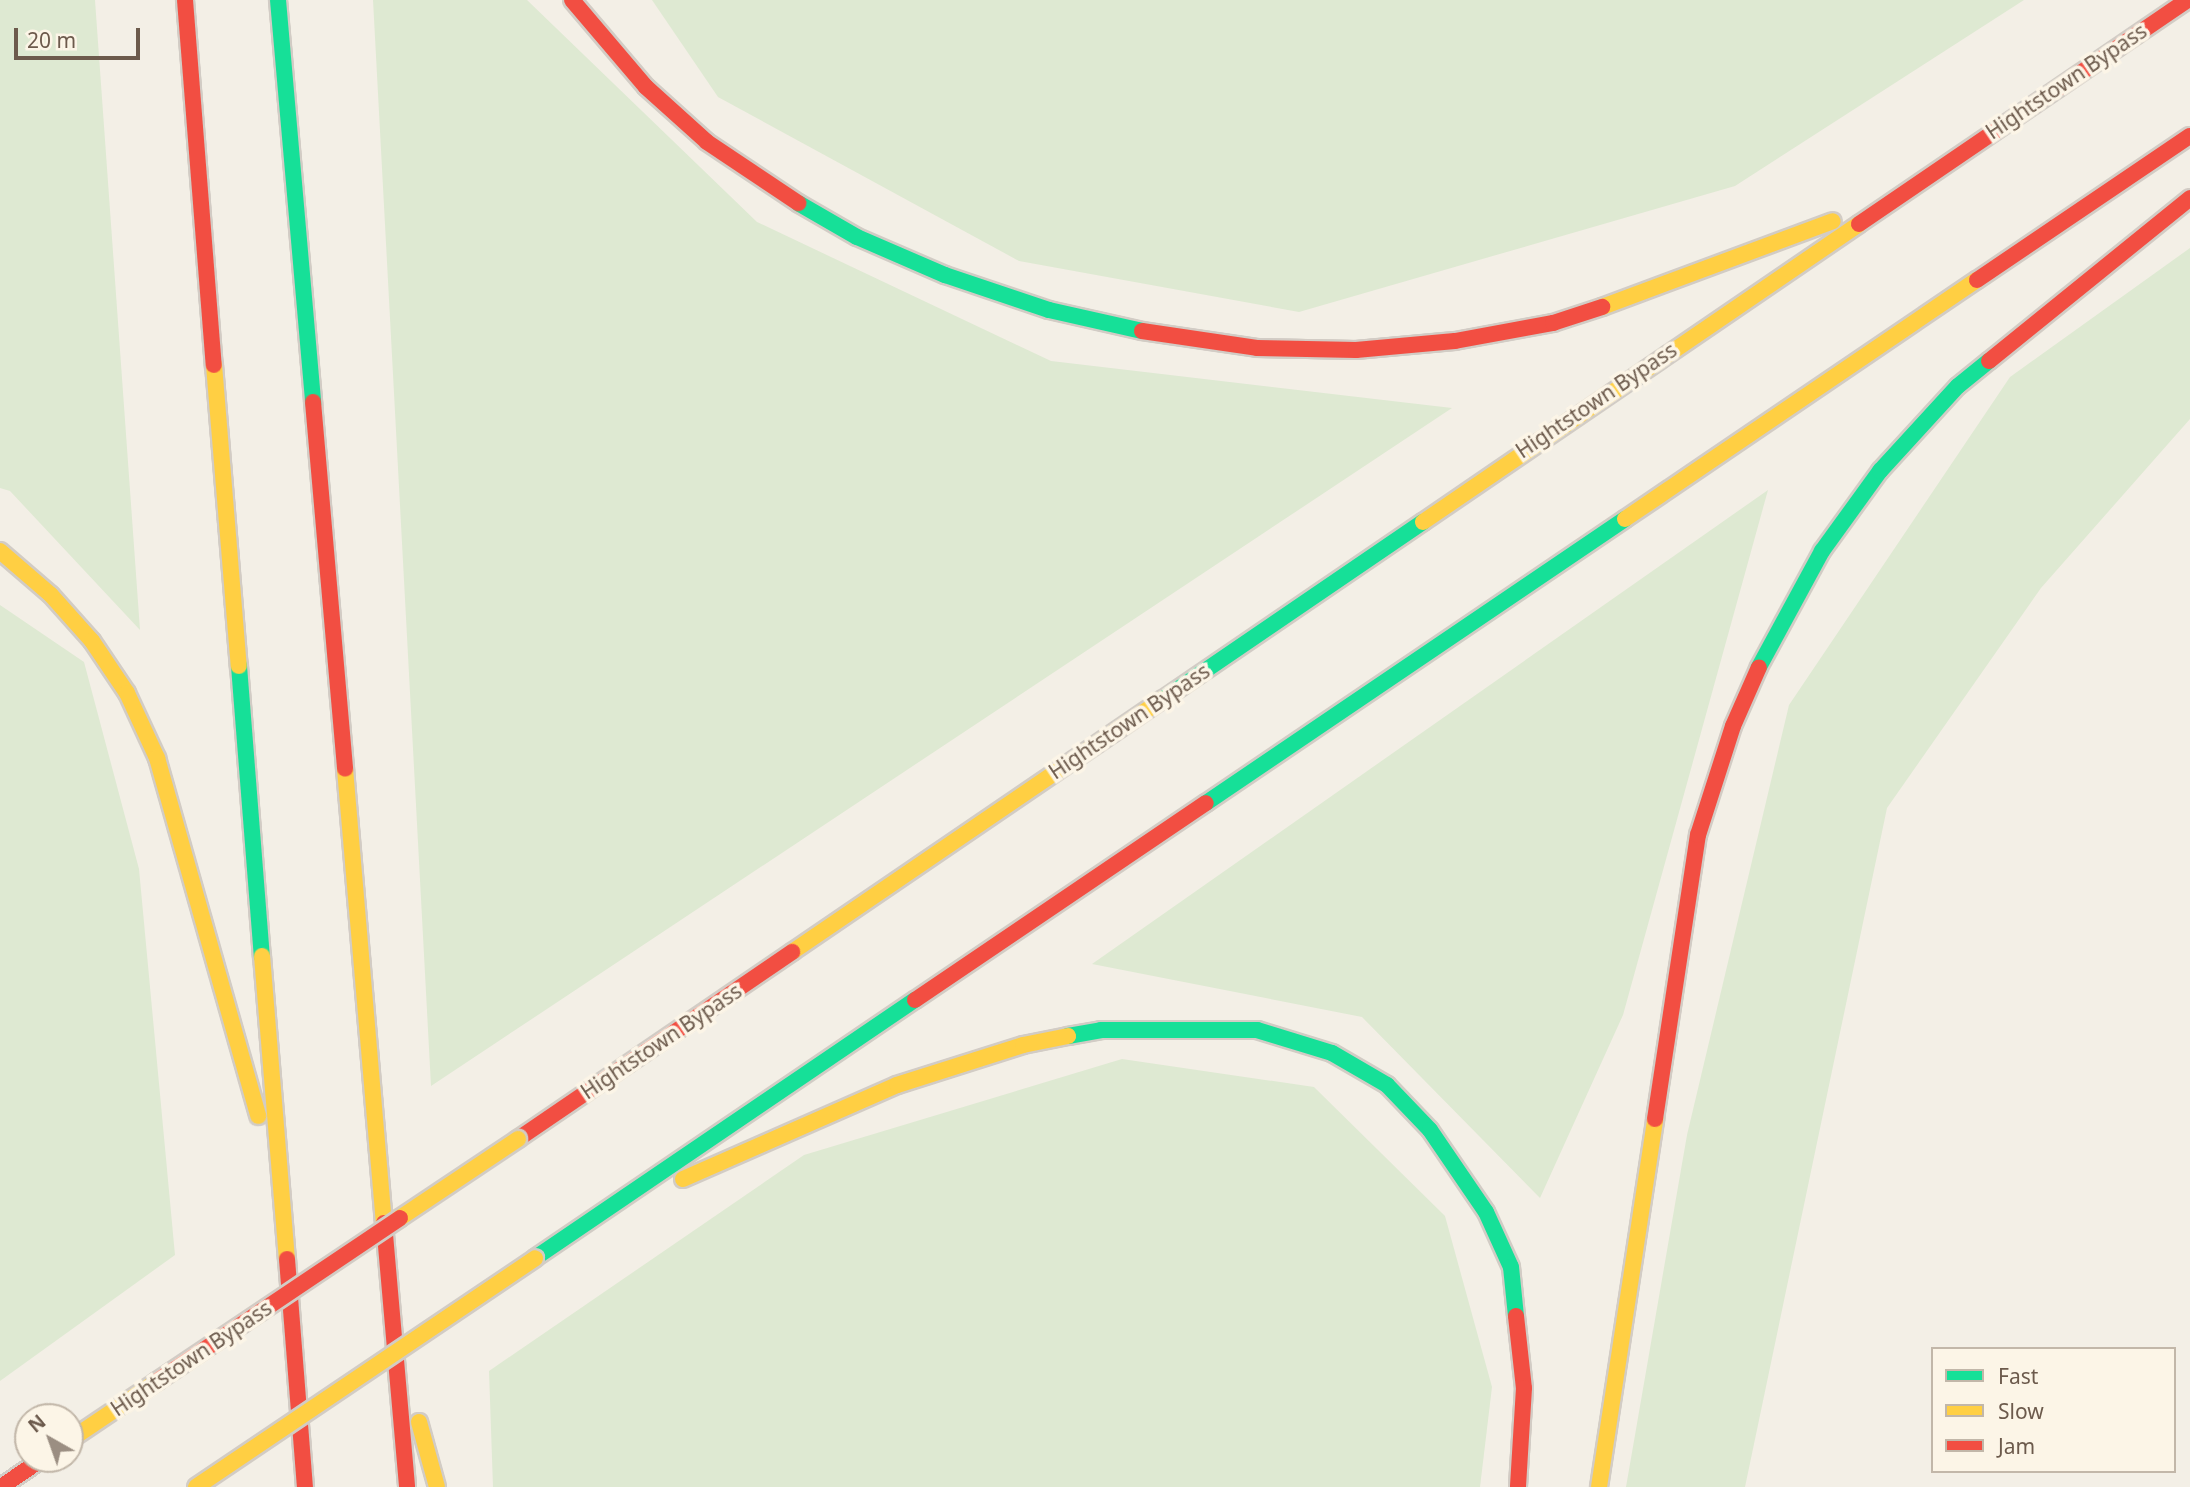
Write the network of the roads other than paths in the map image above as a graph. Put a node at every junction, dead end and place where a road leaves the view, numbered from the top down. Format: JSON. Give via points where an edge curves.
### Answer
{"nodes":[{"id":1,"x":186,"y":0,"type":"edge"},
{"id":2,"x":278,"y":0,"type":"edge"},
{"id":3,"x":572,"y":0,"type":"edge"},
{"id":4,"x":2187,"y":0,"type":"edge"},
{"id":5,"x":2190,"y":135,"type":"edge"},
{"id":6,"x":2190,"y":198,"type":"edge"},
{"id":7,"x":1875,"y":209,"type":"junction"},
{"id":8,"x":0,"y":551,"type":"edge"},
{"id":9,"x":282,"y":1202,"type":"junction"},
{"id":10,"x":583,"y":1226,"type":"junction"},
{"id":11,"x":396,"y":1344,"type":"junction"},
{"id":12,"x":103,"y":1418,"type":"junction"},
{"id":13,"x":84,"y":1425,"type":"edge"},
{"id":14,"x":84,"y":1431,"type":"edge"},
{"id":15,"x":22,"y":1473,"type":"edge"},
{"id":16,"x":1,"y":1487,"type":"edge"},
{"id":17,"x":196,"y":1487,"type":"edge"},
{"id":18,"x":305,"y":1487,"type":"edge"},
{"id":19,"x":407,"y":1487,"type":"edge"},
{"id":20,"x":438,"y":1487,"type":"edge"},
{"id":21,"x":1518,"y":1487,"type":"edge"},
{"id":22,"x":1599,"y":1487,"type":"edge"}],
"edges":[{"from":1,"to":9,"type":"highway"},
{"from":2,"to":11,"type":"highway"},
{"from":3,"to":7,"type":"highway","via":[[646,87],[708,142],[774,190],[857,237],[945,275],[1049,310],[1158,335],[1257,348],[1331,349],[1455,341],[1553,323],[1663,288],[1808,228]]},
{"from":4,"to":7,"type":"highway","name":"Hightstown Bypass"},
{"from":5,"to":10,"type":"highway"},
{"from":6,"to":22,"type":"highway","via":[[1958,386],[1880,471],[1822,551],[1773,636],[1733,726],[1698,835]]},
{"from":7,"to":12,"type":"highway","name":"Hightstown Bypass","bridge":true},
{"from":8,"to":9,"type":"highway","via":[[51,595],[92,641],[127,693],[158,758]]},
{"from":9,"to":18,"type":"highway"},
{"from":10,"to":17,"type":"highway","bridge":true},
{"from":10,"to":21,"type":"highway","via":[[811,1122],[964,1062],[1101,1030],[1257,1030],[1332,1053],[1387,1085],[1430,1130],[1486,1212],[1511,1267],[1518,1304],[1524,1388]]},
{"from":11,"to":19,"type":"highway"},
{"from":11,"to":20,"type":"highway"},
{"from":12,"to":13,"type":"highway"},
{"from":12,"to":14,"type":"highway","name":"Hightstown Bypass"},
{"from":15,"to":16,"type":"highway"}]}
